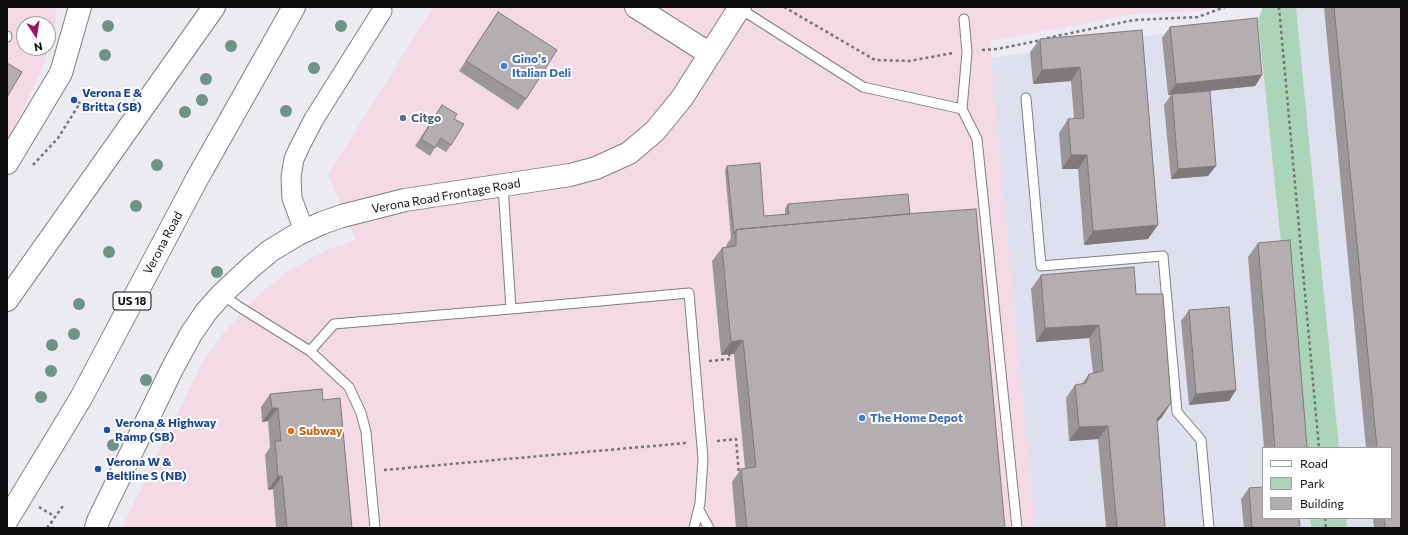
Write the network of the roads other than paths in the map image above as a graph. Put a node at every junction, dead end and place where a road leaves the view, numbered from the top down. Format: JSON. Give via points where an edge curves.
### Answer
{"nodes":[{"id":1,"x":80,"y":7,"type":"edge"},
{"id":2,"x":214,"y":7,"type":"edge"},
{"id":3,"x":294,"y":7,"type":"edge"},
{"id":4,"x":300,"y":7,"type":"edge"},
{"id":5,"x":636,"y":7,"type":"edge"},
{"id":6,"x":738,"y":7,"type":"edge"},
{"id":7,"x":382,"y":11,"type":"dead end"},
{"id":8,"x":964,"y":19,"type":"dead end"},
{"id":9,"x":282,"y":27,"type":"junction"},
{"id":10,"x":710,"y":54,"type":"junction"},
{"id":11,"x":1026,"y":98,"type":"dead end"},
{"id":12,"x":962,"y":109,"type":"junction"},
{"id":13,"x":7,"y":163,"type":"edge"},
{"id":14,"x":503,"y":186,"type":"junction"},
{"id":15,"x":304,"y":231,"type":"junction"},
{"id":16,"x":222,"y":294,"type":"junction"},
{"id":17,"x":7,"y":300,"type":"edge"},
{"id":18,"x":511,"y":308,"type":"junction"},
{"id":19,"x":310,"y":351,"type":"junction"},
{"id":20,"x":699,"y":510,"type":"junction"},
{"id":21,"x":7,"y":520,"type":"edge"},
{"id":22,"x":96,"y":528,"type":"edge"},
{"id":23,"x":375,"y":528,"type":"edge"},
{"id":24,"x":694,"y":528,"type":"edge"},
{"id":25,"x":710,"y":528,"type":"edge"},
{"id":26,"x":1017,"y":528,"type":"edge"},
{"id":27,"x":1209,"y":528,"type":"edge"}],
"edges":[{"from":1,"to":13,"type":"main road","via":[[60,73]]},
{"from":2,"to":17,"type":"main road"},
{"from":3,"to":9,"type":"main road","name":"Verona Road","number":"US 18"},
{"from":4,"to":9,"type":"main road"},
{"from":5,"to":10,"type":"main road"},
{"from":6,"to":10,"type":"main road","name":"Verona Road Frontage Road"},
{"from":6,"to":12,"type":"lane","via":[[863,87]]},
{"from":7,"to":15,"type":"street","via":[[314,119],[294,159],[291,177],[292,198]]},
{"from":8,"to":12,"type":"lane","via":[[967,52]]},
{"from":9,"to":21,"type":"main road","name":"Verona Road","number":"US 18","via":[[198,177],[81,398]]},
{"from":10,"to":14,"type":"main road","name":"Verona Road Frontage Road","via":[[682,98],[655,131],[630,153],[570,176]]},
{"from":11,"to":27,"type":"lane","via":[[1041,266],[1163,256],[1176,412],[1201,440]]},
{"from":12,"to":26,"type":"lane","via":[[977,139]]},
{"from":14,"to":15,"type":"main road","name":"Verona Road Frontage Road","via":[[398,202],[342,216]]},
{"from":14,"to":18,"type":"lane"},
{"from":15,"to":16,"type":"main road","name":"Verona Road Frontage Road","via":[[270,252]]},
{"from":16,"to":19,"type":"lane"},
{"from":16,"to":22,"type":"main road","name":"Verona Road Frontage Road","via":[[201,319],[182,350]]},
{"from":18,"to":19,"type":"lane","via":[[334,324]]},
{"from":18,"to":20,"type":"lane","via":[[689,293],[704,459]]},
{"from":19,"to":23,"type":"lane","via":[[349,387],[356,402],[366,432]]},
{"from":20,"to":24,"type":"lane"},
{"from":20,"to":25,"type":"lane"}]}
